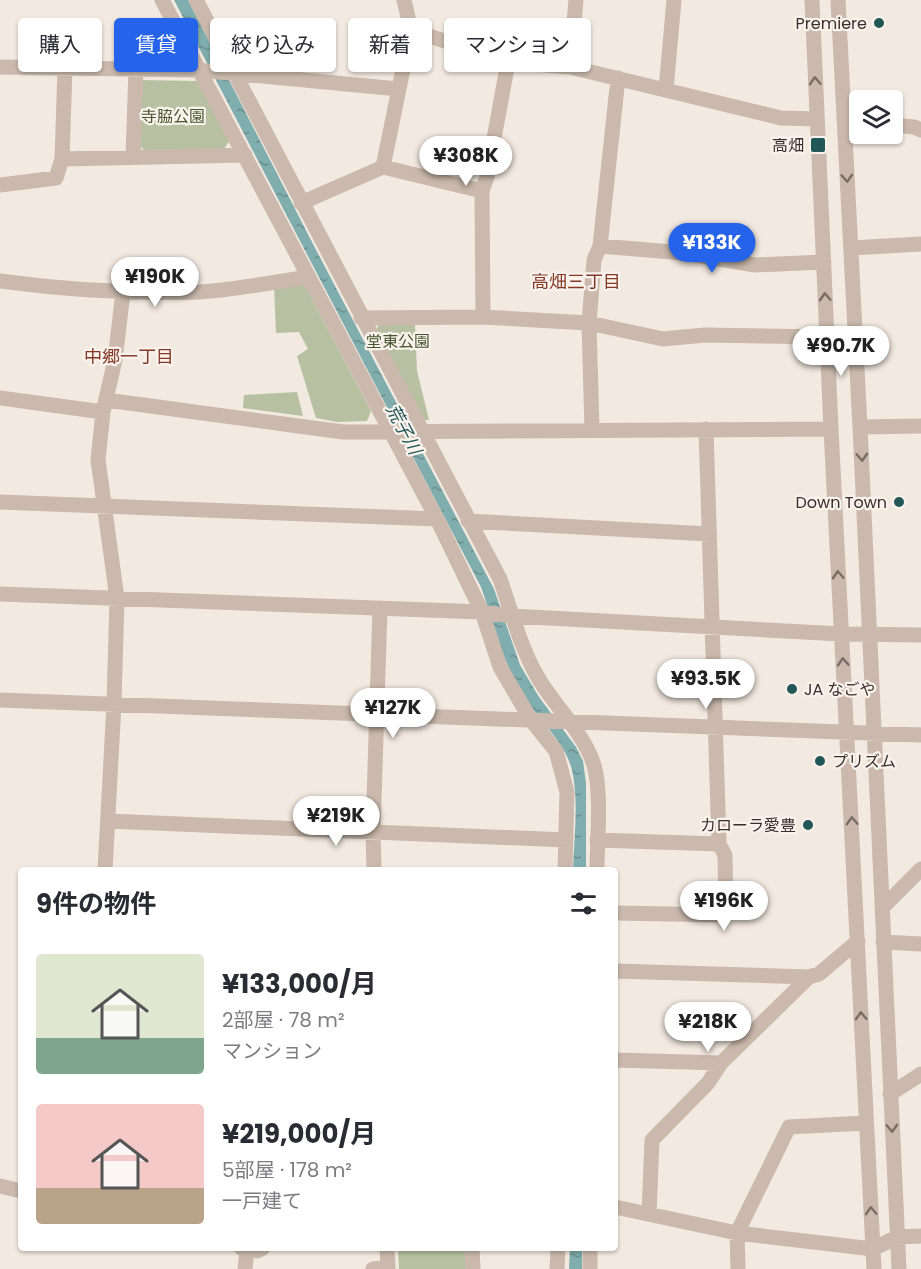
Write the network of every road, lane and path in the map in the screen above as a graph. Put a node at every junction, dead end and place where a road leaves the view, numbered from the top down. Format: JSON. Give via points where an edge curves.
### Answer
{"nodes":[{"id":1,"x":162,"y":0,"type":"edge"},
{"id":2,"x":196,"y":0,"type":"edge"},
{"id":3,"x":404,"y":0,"type":"edge"},
{"id":4,"x":576,"y":0,"type":"edge"},
{"id":5,"x":674,"y":0,"type":"edge"},
{"id":6,"x":812,"y":0,"type":"edge"},
{"id":7,"x":838,"y":0,"type":"edge"},
{"id":8,"x":408,"y":18,"type":"edge"},
{"id":9,"x":574,"y":18,"type":"edge"},
{"id":10,"x":0,"y":67,"type":"edge"},
{"id":11,"x":18,"y":67,"type":"edge"},
{"id":12,"x":198,"y":70,"type":"edge"},
{"id":13,"x":202,"y":70,"type":"junction"},
{"id":14,"x":65,"y":72,"type":"edge"},
{"id":15,"x":136,"y":72,"type":"edge"},
{"id":16,"x":402,"y":72,"type":"edge"},
{"id":17,"x":506,"y":72,"type":"edge"},
{"id":18,"x":591,"y":72,"type":"edge"},
{"id":19,"x":232,"y":73,"type":"junction"},
{"id":20,"x":618,"y":78,"type":"junction"},
{"id":21,"x":399,"y":89,"type":"junction"},
{"id":22,"x":666,"y":90,"type":"junction"},
{"id":23,"x":849,"y":94,"type":"edge"},
{"id":24,"x":817,"y":119,"type":"junction"},
{"id":25,"x":903,"y":126,"type":"edge"},
{"id":26,"x":921,"y":130,"type":"edge"},
{"id":27,"x":852,"y":144,"type":"edge"},
{"id":28,"x":245,"y":155,"type":"junction"},
{"id":29,"x":133,"y":157,"type":"junction"},
{"id":30,"x":62,"y":159,"type":"junction"},
{"id":31,"x":383,"y":167,"type":"junction"},
{"id":32,"x":0,"y":185,"type":"edge"},
{"id":33,"x":482,"y":191,"type":"junction"},
{"id":34,"x":301,"y":203,"type":"junction"},
{"id":35,"x":921,"y":244,"type":"edge"},
{"id":36,"x":600,"y":246,"type":"junction"},
{"id":37,"x":851,"y":248,"type":"junction"},
{"id":38,"x":824,"y":262,"type":"junction"},
{"id":39,"x":309,"y":277,"type":"junction"},
{"id":40,"x":0,"y":281,"type":"edge"},
{"id":41,"x":123,"y":292,"type":"junction"},
{"id":42,"x":483,"y":317,"type":"junction"},
{"id":43,"x":362,"y":318,"type":"junction"},
{"id":44,"x":590,"y":323,"type":"junction"},
{"id":45,"x":828,"y":337,"type":"junction"},
{"id":46,"x":0,"y":398,"type":"edge"},
{"id":47,"x":104,"y":406,"type":"junction"},
{"id":48,"x":921,"y":426,"type":"edge"},
{"id":49,"x":860,"y":427,"type":"junction"},
{"id":50,"x":706,"y":429,"type":"junction"},
{"id":51,"x":831,"y":429,"type":"junction"},
{"id":52,"x":592,"y":430,"type":"junction"},
{"id":53,"x":393,"y":431,"type":"junction"},
{"id":54,"x":418,"y":431,"type":"junction"},
{"id":55,"x":0,"y":502,"type":"edge"},
{"id":56,"x":105,"y":506,"type":"junction"},
{"id":57,"x":437,"y":519,"type":"junction"},
{"id":58,"x":468,"y":521,"type":"junction"},
{"id":59,"x":710,"y":534,"type":"junction"},
{"id":60,"x":0,"y":594,"type":"edge"},
{"id":61,"x":117,"y":598,"type":"junction"},
{"id":62,"x":380,"y":608,"type":"junction"},
{"id":63,"x":484,"y":612,"type":"junction"},
{"id":64,"x":510,"y":615,"type":"junction"},
{"id":65,"x":713,"y":626,"type":"junction"},
{"id":66,"x":869,"y":633,"type":"junction"},
{"id":67,"x":842,"y":634,"type":"junction"},
{"id":68,"x":921,"y":635,"type":"edge"},
{"id":69,"x":0,"y":700,"type":"edge"},
{"id":70,"x":114,"y":704,"type":"junction"},
{"id":71,"x":378,"y":714,"type":"junction"},
{"id":72,"x":535,"y":720,"type":"junction"},
{"id":73,"x":566,"y":721,"type":"junction"},
{"id":74,"x":716,"y":727,"type":"junction"},
{"id":75,"x":848,"y":732,"type":"junction"},
{"id":76,"x":875,"y":734,"type":"junction"},
{"id":77,"x":921,"y":735,"type":"edge"},
{"id":78,"x":108,"y":821,"type":"junction"},
{"id":79,"x":373,"y":832,"type":"junction"},
{"id":80,"x":566,"y":840,"type":"junction"},
{"id":81,"x":597,"y":840,"type":"junction"},
{"id":82,"x":719,"y":844,"type":"junction"},
{"id":83,"x":105,"y":867,"type":"edge"},
{"id":84,"x":374,"y":867,"type":"edge"},
{"id":85,"x":565,"y":867,"type":"edge"},
{"id":86,"x":597,"y":867,"type":"edge"},
{"id":87,"x":921,"y":869,"type":"edge"},
{"id":88,"x":882,"y":908,"type":"junction"},
{"id":89,"x":618,"y":913,"type":"edge"},
{"id":90,"x":858,"y":941,"type":"junction"},
{"id":91,"x":883,"y":942,"type":"junction"},
{"id":92,"x":921,"y":944,"type":"edge"},
{"id":93,"x":618,"y":971,"type":"edge"},
{"id":94,"x":808,"y":977,"type":"junction"},
{"id":95,"x":618,"y":1060,"type":"edge"},
{"id":96,"x":721,"y":1063,"type":"junction"},
{"id":97,"x":921,"y":1074,"type":"edge"},
{"id":98,"x":890,"y":1094,"type":"junction"},
{"id":99,"x":866,"y":1122,"type":"junction"},
{"id":100,"x":0,"y":1186,"type":"edge"},
{"id":101,"x":18,"y":1190,"type":"edge"},
{"id":102,"x":618,"y":1208,"type":"edge"},
{"id":103,"x":649,"y":1214,"type":"junction"},
{"id":104,"x":737,"y":1233,"type":"junction"},
{"id":105,"x":921,"y":1236,"type":"edge"},
{"id":106,"x":897,"y":1237,"type":"junction"},
{"id":107,"x":873,"y":1249,"type":"junction"},
{"id":108,"x":250,"y":1251,"type":"edge"},
{"id":109,"x":386,"y":1251,"type":"edge"},
{"id":110,"x":472,"y":1251,"type":"edge"},
{"id":111,"x":558,"y":1251,"type":"edge"},
{"id":112,"x":590,"y":1251,"type":"edge"},
{"id":113,"x":383,"y":1268,"type":"edge"},
{"id":114,"x":245,"y":1269,"type":"edge"},
{"id":115,"x":473,"y":1269,"type":"edge"},
{"id":116,"x":557,"y":1269,"type":"edge"},
{"id":117,"x":590,"y":1269,"type":"edge"},
{"id":118,"x":738,"y":1269,"type":"edge"},
{"id":119,"x":874,"y":1269,"type":"edge"},
{"id":120,"x":899,"y":1269,"type":"edge"}],
"edges":[{"from":1,"to":13,"type":"street"},
{"from":2,"to":19,"type":"street"},
{"from":3,"to":8,"type":"street"},
{"from":4,"to":9,"type":"street"},
{"from":5,"to":22,"type":"street"},
{"from":24,"to":6,"type":"street","one_way":true},
{"from":7,"to":23,"type":"street"},
{"from":10,"to":11,"type":"street"},
{"from":12,"to":13,"type":"street"},
{"from":13,"to":19,"type":"street"},
{"from":13,"to":28,"type":"street"},
{"from":14,"to":30,"type":"street"},
{"from":15,"to":29,"type":"street"},
{"from":16,"to":21,"type":"street"},
{"from":17,"to":33,"type":"street"},
{"from":18,"to":20,"type":"street"},
{"from":19,"to":21,"type":"street"},
{"from":19,"to":34,"type":"street"},
{"from":20,"to":22,"type":"street"},
{"from":20,"to":36,"type":"street"},
{"from":21,"to":31,"type":"street"},
{"from":22,"to":24,"type":"street","via":[[781,118]]},
{"from":24,"to":38,"type":"street"},
{"from":25,"to":26,"type":"street"},
{"from":27,"to":37,"type":"street","one_way":true},
{"from":28,"to":29,"type":"street"},
{"from":28,"to":39,"type":"street"},
{"from":29,"to":30,"type":"street"},
{"from":30,"to":32,"type":"street","via":[[56,178]]},
{"from":31,"to":33,"type":"street"},
{"from":31,"to":34,"type":"street"},
{"from":33,"to":42,"type":"street"},
{"from":34,"to":43,"type":"street"},
{"from":35,"to":37,"type":"street"},
{"from":36,"to":38,"type":"street","via":[[684,252],[754,265]]},
{"from":36,"to":44,"type":"street","via":[[594,260]]},
{"from":37,"to":49,"type":"street"},
{"from":45,"to":38,"type":"street","one_way":true},
{"from":39,"to":41,"type":"street","via":[[201,292]]},
{"from":39,"to":53,"type":"street"},
{"from":40,"to":41,"type":"street"},
{"from":41,"to":47,"type":"street","via":[[116,360]]},
{"from":42,"to":43,"type":"street"},
{"from":42,"to":44,"type":"street"},
{"from":43,"to":54,"type":"street"},
{"from":44,"to":45,"type":"street","via":[[663,339],[705,335]]},
{"from":44,"to":52,"type":"street"},
{"from":45,"to":51,"type":"street"},
{"from":46,"to":47,"type":"street"},
{"from":47,"to":53,"type":"street","via":[[342,432]]},
{"from":47,"to":56,"type":"street","via":[[98,460]]},
{"from":48,"to":49,"type":"street"},
{"from":49,"to":66,"type":"street","one_way":true},
{"from":50,"to":51,"type":"street"},
{"from":50,"to":52,"type":"street"},
{"from":50,"to":59,"type":"street"},
{"from":67,"to":51,"type":"street","one_way":true},
{"from":52,"to":54,"type":"street"},
{"from":53,"to":54,"type":"street"},
{"from":53,"to":57,"type":"street"},
{"from":54,"to":58,"type":"street"},
{"from":55,"to":56,"type":"street"},
{"from":56,"to":57,"type":"street"},
{"from":56,"to":61,"type":"street"},
{"from":57,"to":63,"type":"street"},
{"from":58,"to":59,"type":"street"},
{"from":58,"to":64,"type":"street","via":[[500,579]]},
{"from":59,"to":65,"type":"street"},
{"from":60,"to":61,"type":"street"},
{"from":61,"to":62,"type":"street"},
{"from":61,"to":70,"type":"street"},
{"from":62,"to":63,"type":"street"},
{"from":62,"to":71,"type":"street"},
{"from":63,"to":64,"type":"street"},
{"from":63,"to":72,"type":"street","via":[[500,667]]},
{"from":64,"to":65,"type":"street"},
{"from":64,"to":73,"type":"street","via":[[524,651]]},
{"from":65,"to":67,"type":"street"},
{"from":65,"to":74,"type":"street"},
{"from":66,"to":67,"type":"street"},
{"from":66,"to":68,"type":"street"},
{"from":66,"to":76,"type":"street"},
{"from":75,"to":67,"type":"street","one_way":true},
{"from":69,"to":70,"type":"street"},
{"from":70,"to":71,"type":"street"},
{"from":70,"to":78,"type":"street"},
{"from":71,"to":72,"type":"street"},
{"from":71,"to":79,"type":"street"},
{"from":72,"to":73,"type":"street"},
{"from":72,"to":80,"type":"street","via":[[556,752],[564,778]]},
{"from":73,"to":74,"type":"street"},
{"from":73,"to":81,"type":"street","via":[[594,765]]},
{"from":74,"to":75,"type":"street"},
{"from":74,"to":82,"type":"street"},
{"from":75,"to":76,"type":"street"},
{"from":90,"to":75,"type":"street","one_way":true},
{"from":76,"to":77,"type":"street"},
{"from":76,"to":88,"type":"street"},
{"from":78,"to":79,"type":"street"},
{"from":78,"to":83,"type":"street"},
{"from":79,"to":80,"type":"street"},
{"from":79,"to":84,"type":"street"},
{"from":80,"to":85,"type":"street"},
{"from":81,"to":82,"type":"street"},
{"from":81,"to":86,"type":"street"},
{"from":82,"to":89,"type":"street","via":[[725,855],[726,915]]},
{"from":87,"to":88,"type":"street"},
{"from":88,"to":91,"type":"street"},
{"from":90,"to":94,"type":"street","via":[[819,974]]},
{"from":99,"to":90,"type":"street","one_way":true},
{"from":91,"to":92,"type":"street"},
{"from":91,"to":98,"type":"street"},
{"from":93,"to":94,"type":"street"},
{"from":94,"to":96,"type":"street"},
{"from":95,"to":96,"type":"street"},
{"from":96,"to":103,"type":"street","via":[[708,1083],[652,1140]]},
{"from":97,"to":98,"type":"street"},
{"from":98,"to":106,"type":"street","one_way":true},
{"from":99,"to":104,"type":"street","via":[[789,1127]]},
{"from":107,"to":99,"type":"street","one_way":true},
{"from":100,"to":101,"type":"street"},
{"from":102,"to":103,"type":"street"},
{"from":103,"to":104,"type":"street"},
{"from":104,"to":107,"type":"street"},
{"from":104,"to":118,"type":"street"},
{"from":105,"to":106,"type":"street"},
{"from":106,"to":107,"type":"street"},
{"from":106,"to":120,"type":"street"},
{"from":107,"to":119,"type":"street"},
{"from":108,"to":114,"type":"street"},
{"from":109,"to":113,"type":"street"},
{"from":110,"to":115,"type":"street"},
{"from":111,"to":116,"type":"street"},
{"from":112,"to":117,"type":"street"}]}
